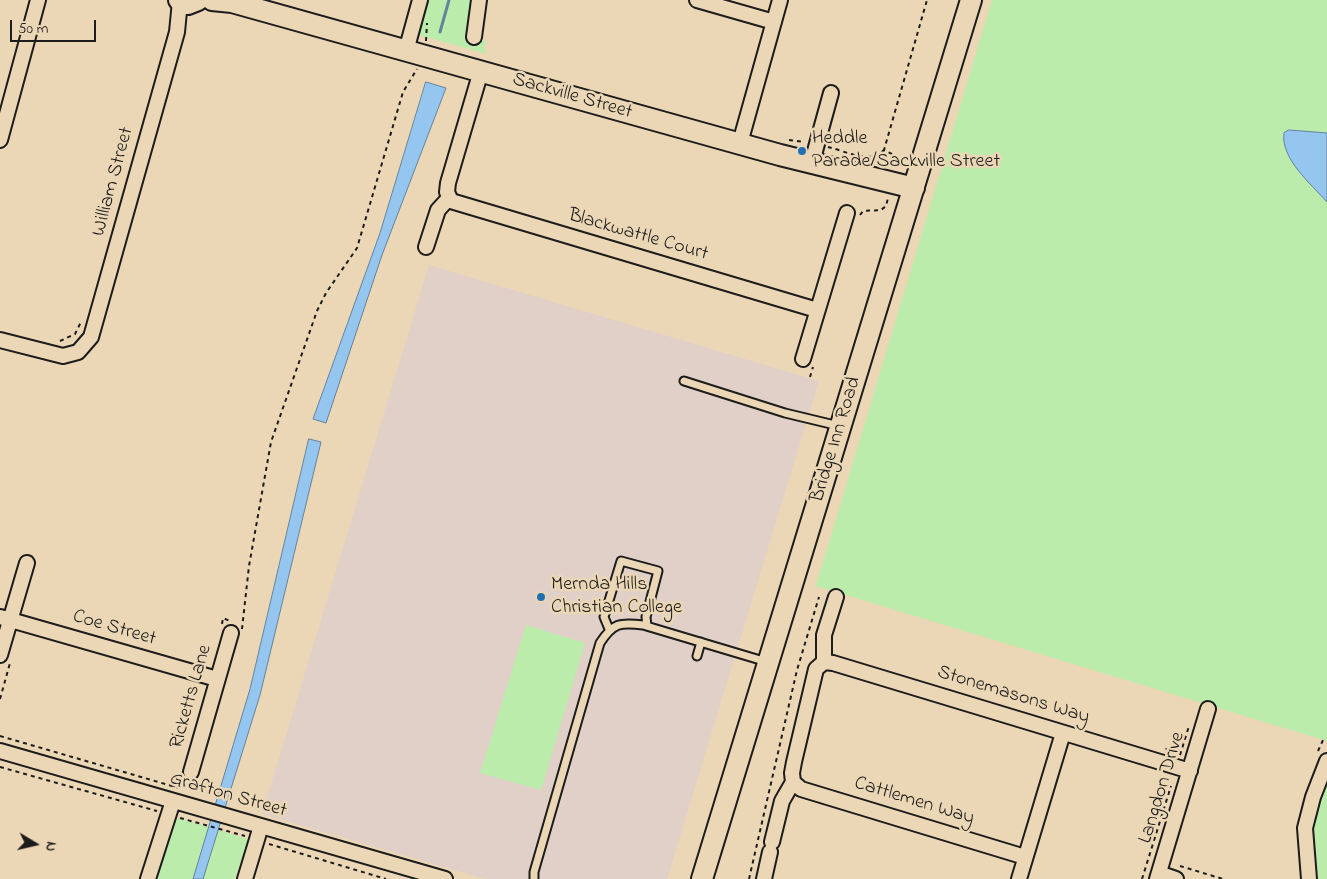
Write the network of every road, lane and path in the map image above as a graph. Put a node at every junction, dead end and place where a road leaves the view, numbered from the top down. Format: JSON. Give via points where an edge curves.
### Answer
{"nodes":[{"id":1,"x":38,"y":0,"type":"edge"},
{"id":2,"x":420,"y":0,"type":"edge"},
{"id":3,"x":479,"y":0,"type":"edge"},
{"id":4,"x":697,"y":0,"type":"edge"},
{"id":5,"x":780,"y":0,"type":"edge"},
{"id":6,"x":971,"y":0,"type":"edge"},
{"id":7,"x":187,"y":1,"type":"edge"},
{"id":8,"x":224,"y":1,"type":"edge"},
{"id":9,"x":427,"y":21,"type":"dead end"},
{"id":10,"x":774,"y":22,"type":"junction"},
{"id":11,"x":474,"y":37,"type":"dead end"},
{"id":12,"x":416,"y":45,"type":"junction"},
{"id":13,"x":481,"y":71,"type":"junction"},
{"id":14,"x":831,"y":93,"type":"dead end"},
{"id":15,"x":785,"y":139,"type":"dead end"},
{"id":16,"x":0,"y":140,"type":"edge"},
{"id":17,"x":740,"y":143,"type":"junction"},
{"id":18,"x":884,"y":150,"type":"dead end"},
{"id":19,"x":814,"y":153,"type":"junction"},
{"id":20,"x":914,"y":188,"type":"junction"},
{"id":21,"x":449,"y":198,"type":"junction"},
{"id":22,"x":847,"y":213,"type":"dead end"},
{"id":23,"x":426,"y":247,"type":"dead end"},
{"id":24,"x":818,"y":310,"type":"junction"},
{"id":25,"x":83,"y":318,"type":"dead end"},
{"id":26,"x":0,"y":340,"type":"edge"},
{"id":27,"x":56,"y":341,"type":"dead end"},
{"id":28,"x":803,"y":359,"type":"dead end"},
{"id":29,"x":684,"y":380,"type":"dead end"},
{"id":30,"x":842,"y":426,"type":"junction"},
{"id":31,"x":27,"y":563,"type":"dead end"},
{"id":32,"x":819,"y":596,"type":"dead end"},
{"id":33,"x":836,"y":597,"type":"dead end"},
{"id":34,"x":5,"y":618,"type":"edge"},
{"id":35,"x":244,"y":624,"type":"junction"},
{"id":36,"x":647,"y":626,"type":"junction"},
{"id":37,"x":609,"y":629,"type":"junction"},
{"id":38,"x":231,"y":631,"type":"junction"},
{"id":39,"x":701,"y":642,"type":"junction"},
{"id":40,"x":0,"y":655,"type":"edge"},
{"id":41,"x":697,"y":656,"type":"dead end"},
{"id":42,"x":824,"y":662,"type":"junction"},
{"id":43,"x":769,"y":663,"type":"junction"},
{"id":44,"x":217,"y":679,"type":"junction"},
{"id":45,"x":1208,"y":709,"type":"dead end"},
{"id":46,"x":1190,"y":720,"type":"dead end"},
{"id":47,"x":1063,"y":732,"type":"junction"},
{"id":48,"x":0,"y":736,"type":"edge"},
{"id":49,"x":0,"y":751,"type":"edge"},
{"id":50,"x":1327,"y":761,"type":"edge"},
{"id":51,"x":0,"y":767,"type":"edge"},
{"id":52,"x":1183,"y":769,"type":"junction"},
{"id":53,"x":191,"y":772,"type":"dead end"},
{"id":54,"x":793,"y":782,"type":"junction"},
{"id":55,"x":181,"y":810,"type":"junction"},
{"id":56,"x":261,"y":826,"type":"junction"},
{"id":57,"x":244,"y":829,"type":"junction"},
{"id":58,"x":257,"y":840,"type":"junction"},
{"id":59,"x":1026,"y":857,"type":"junction"},
{"id":60,"x":1175,"y":864,"type":"dead end"},
{"id":61,"x":1158,"y":876,"type":"edge"},
{"id":62,"x":148,"y":879,"type":"edge"},
{"id":63,"x":245,"y":879,"type":"edge"},
{"id":64,"x":386,"y":879,"type":"edge"},
{"id":65,"x":446,"y":879,"type":"edge"},
{"id":66,"x":534,"y":879,"type":"edge"},
{"id":67,"x":702,"y":879,"type":"edge"},
{"id":68,"x":749,"y":879,"type":"edge"},
{"id":69,"x":764,"y":879,"type":"edge"},
{"id":70,"x":1019,"y":879,"type":"edge"},
{"id":71,"x":1142,"y":879,"type":"edge"},
{"id":72,"x":1176,"y":879,"type":"edge"},
{"id":73,"x":1222,"y":879,"type":"edge"},
{"id":74,"x":1309,"y":879,"type":"edge"}],
"edges":[{"from":1,"to":16,"type":"street"},
{"from":2,"to":12,"type":"street"},
{"from":3,"to":11,"type":"street"},
{"from":4,"to":10,"type":"street"},
{"from":5,"to":10,"type":"street"},
{"from":6,"to":20,"type":"main road","name":"Bridge Inn Road"},
{"from":7,"to":26,"type":"street","name":"William Street","via":[[88,342],[78,352],[63,356]]},
{"from":8,"to":12,"type":"main road","name":"Sackville Street"},
{"from":9,"to":12,"type":"path"},
{"from":10,"to":17,"type":"street"},
{"from":12,"to":13,"type":"main road","name":"Sackville Street"},
{"from":12,"to":35,"type":"path","via":[[414,76],[403,92],[357,248],[317,311],[271,442],[248,566]]},
{"from":13,"to":17,"type":"main road","name":"Sackville Street"},
{"from":13,"to":21,"type":"street","via":[[448,183]]},
{"from":14,"to":19,"type":"street"},
{"from":15,"to":19,"type":"path"},
{"from":17,"to":19,"type":"main road","name":"Sackville Street"},
{"from":18,"to":19,"type":"path","via":[[869,158]]},
{"from":19,"to":20,"type":"main road","name":"Sackville Street"},
{"from":20,"to":30,"type":"main road","name":"Bridge Inn Road"},
{"from":21,"to":23,"type":"street","via":[[438,210]]},
{"from":21,"to":24,"type":"street","name":"Blackwattle Court","via":[[455,204]]},
{"from":22,"to":24,"type":"street"},
{"from":24,"to":28,"type":"street"},
{"from":25,"to":27,"type":"path","via":[[75,334],[62,342]]},
{"from":29,"to":30,"type":"lane","via":[[785,413]]},
{"from":30,"to":43,"type":"main road","name":"Bridge Inn Road"},
{"from":31,"to":34,"type":"street"},
{"from":32,"to":68,"type":"path","via":[[797,670]]},
{"from":33,"to":42,"type":"street","via":[[824,635]]},
{"from":34,"to":40,"type":"street"},
{"from":34,"to":44,"type":"street","name":"Coe Street"},
{"from":35,"to":38,"type":"path"},
{"from":35,"to":38,"type":"path","via":[[223,618]]},
{"from":36,"to":37,"type":"lane","via":[[625,623]]},
{"from":36,"to":37,"type":"lane","via":[[646,617],[658,571],[621,560],[604,617]]},
{"from":36,"to":39,"type":"lane"},
{"from":37,"to":66,"type":"lane","via":[[600,643]]},
{"from":38,"to":44,"type":"street","name":"Ricketts Lane"},
{"from":39,"to":41,"type":"lane"},
{"from":39,"to":43,"type":"lane"},
{"from":42,"to":47,"type":"street","name":"Stonemasons Way"},
{"from":42,"to":54,"type":"street","via":[[815,673],[794,762]]},
{"from":43,"to":67,"type":"main road","name":"Bridge Inn Road"},
{"from":44,"to":53,"type":"street","name":"Ricketts Lane"},
{"from":45,"to":52,"type":"street","name":"Langdon Drive"},
{"from":46,"to":52,"type":"path"},
{"from":47,"to":52,"type":"street","name":"Stonemasons Way"},
{"from":47,"to":59,"type":"street"},
{"from":48,"to":55,"type":"path"},
{"from":49,"to":55,"type":"street","name":"Grafton Street"},
{"from":50,"to":74,"type":"street","via":[[1312,797],[1305,828]]},
{"from":51,"to":55,"type":"path"},
{"from":52,"to":61,"type":"street","name":"Langdon Drive"},
{"from":52,"to":71,"type":"path"},
{"from":54,"to":59,"type":"street","name":"Cattlemen Way","via":[[801,789]]},
{"from":54,"to":69,"type":"street","via":[[782,802]]},
{"from":55,"to":57,"type":"street","name":"Grafton Street"},
{"from":55,"to":57,"type":"path"},
{"from":55,"to":62,"type":"street"},
{"from":56,"to":57,"type":"street","name":"Grafton Street"},
{"from":56,"to":58,"type":"street"},
{"from":56,"to":65,"type":"street","name":"Grafton Street"},
{"from":57,"to":58,"type":"path"},
{"from":58,"to":63,"type":"street"},
{"from":58,"to":64,"type":"path"},
{"from":59,"to":70,"type":"street"},
{"from":60,"to":73,"type":"path"},
{"from":61,"to":72,"type":"street"}]}
